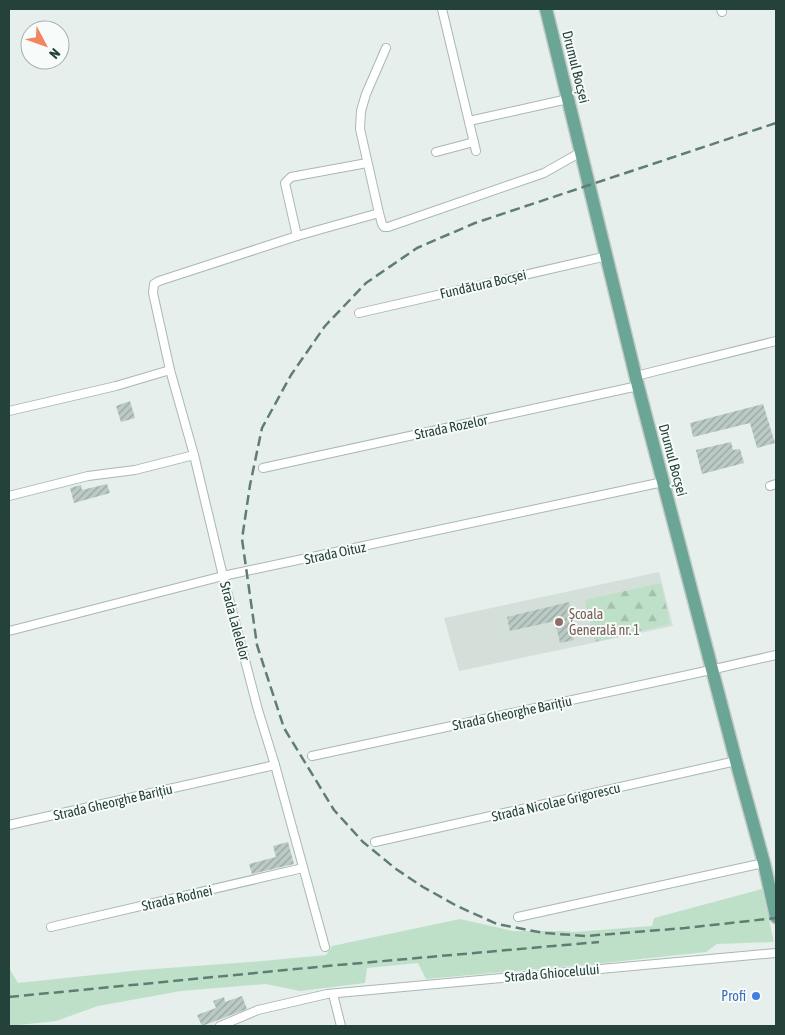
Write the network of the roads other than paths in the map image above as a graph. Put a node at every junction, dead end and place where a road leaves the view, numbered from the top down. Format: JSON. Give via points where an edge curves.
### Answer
{"nodes":[{"id":1,"x":442,"y":9,"type":"edge"},
{"id":2,"x":546,"y":9,"type":"edge"},
{"id":3,"x":386,"y":48,"type":"dead end"},
{"id":4,"x":568,"y":99,"type":"junction"},
{"id":5,"x":469,"y":121,"type":"junction"},
{"id":6,"x":474,"y":142,"type":"junction"},
{"id":7,"x":476,"y":151,"type":"dead end"},
{"id":8,"x":436,"y":152,"type":"dead end"},
{"id":9,"x":581,"y":152,"type":"junction"},
{"id":10,"x":367,"y":163,"type":"junction"},
{"id":11,"x":379,"y":213,"type":"junction"},
{"id":12,"x":297,"y":236,"type":"junction"},
{"id":13,"x":607,"y":256,"type":"junction"},
{"id":14,"x":360,"y":313,"type":"dead end"},
{"id":15,"x":776,"y":341,"type":"edge"},
{"id":16,"x":170,"y":370,"type":"junction"},
{"id":17,"x":637,"y":381,"type":"junction"},
{"id":18,"x":9,"y":411,"type":"edge"},
{"id":19,"x":194,"y":454,"type":"junction"},
{"id":20,"x":263,"y":468,"type":"dead end"},
{"id":21,"x":663,"y":482,"type":"junction"},
{"id":22,"x":9,"y":496,"type":"edge"},
{"id":23,"x":223,"y":576,"type":"junction"},
{"id":24,"x":9,"y":632,"type":"edge"},
{"id":25,"x":776,"y":655,"type":"edge"},
{"id":26,"x":712,"y":670,"type":"junction"},
{"id":27,"x":312,"y":756,"type":"dead end"},
{"id":28,"x":736,"y":761,"type":"junction"},
{"id":29,"x":275,"y":765,"type":"junction"},
{"id":30,"x":9,"y":826,"type":"edge"},
{"id":31,"x":375,"y":842,"type":"dead end"},
{"id":32,"x":764,"y":863,"type":"junction"},
{"id":33,"x":303,"y":868,"type":"junction"},
{"id":34,"x":773,"y":884,"type":"edge"},
{"id":35,"x":518,"y":916,"type":"dead end"},
{"id":36,"x":776,"y":917,"type":"edge"},
{"id":37,"x":51,"y":927,"type":"dead end"},
{"id":38,"x":325,"y":947,"type":"dead end"},
{"id":39,"x":776,"y":953,"type":"edge"},
{"id":40,"x":330,"y":994,"type":"junction"},
{"id":41,"x":220,"y":1026,"type":"edge"},
{"id":42,"x":341,"y":1026,"type":"edge"}],
"edges":[{"from":1,"to":5,"type":"street"},
{"from":2,"to":4,"type":"main road","name":"Drumul Bocșei"},
{"from":3,"to":10,"type":"street","via":[[361,111],[360,129]]},
{"from":4,"to":5,"type":"street"},
{"from":4,"to":9,"type":"main road","name":"Drumul Bocșei"},
{"from":5,"to":6,"type":"street"},
{"from":6,"to":7,"type":"street"},
{"from":6,"to":8,"type":"street"},
{"from":9,"to":11,"type":"street","via":[[544,173],[388,227],[382,224]]},
{"from":9,"to":13,"type":"main road","name":"Drumul Bocșei"},
{"from":10,"to":11,"type":"street"},
{"from":10,"to":12,"type":"street","via":[[291,178],[285,183]]},
{"from":11,"to":12,"type":"street"},
{"from":12,"to":16,"type":"street","name":"Strada Lalelelor","via":[[154,284],[153,293]]},
{"from":13,"to":14,"type":"street","name":"Fundătura Bocșei"},
{"from":13,"to":17,"type":"main road","name":"Drumul Bocșei"},
{"from":15,"to":17,"type":"street","name":"Strada Rozelor"},
{"from":16,"to":18,"type":"street"},
{"from":16,"to":19,"type":"street","name":"Strada Lalelelor"},
{"from":17,"to":20,"type":"street","name":"Strada Rozelor"},
{"from":17,"to":21,"type":"main road","name":"Drumul Bocșei"},
{"from":19,"to":22,"type":"street","via":[[135,470],[88,476]]},
{"from":19,"to":23,"type":"street","name":"Strada Lalelelor"},
{"from":21,"to":23,"type":"street","name":"Strada Oituz"},
{"from":21,"to":26,"type":"main road","name":"Drumul Bocșei"},
{"from":23,"to":24,"type":"street","name":"Strada Oituz"},
{"from":23,"to":29,"type":"street","name":"Strada Lalelelor"},
{"from":25,"to":26,"type":"street","name":"Strada Gheorghe Barițiu"},
{"from":26,"to":27,"type":"street","name":"Strada Gheorghe Barițiu"},
{"from":26,"to":28,"type":"main road","name":"Drumul Bocșei"},
{"from":28,"to":31,"type":"street","name":"Strada Nicolae Grigorescu"},
{"from":28,"to":32,"type":"main road","name":"Drumul Bocșei"},
{"from":29,"to":30,"type":"street","name":"Strada Gheorghe Barițiu"},
{"from":29,"to":33,"type":"street","name":"Strada Lalelelor"},
{"from":32,"to":34,"type":"main road","name":"Drumul Bocșei"},
{"from":32,"to":35,"type":"street"},
{"from":33,"to":37,"type":"street","name":"Strada Rodnei"},
{"from":33,"to":38,"type":"street","name":"Strada Lalelelor"},
{"from":34,"to":36,"type":"main road","name":"Drumul Bocșei"},
{"from":39,"to":40,"type":"street","name":"Strada Ghiocelului"},
{"from":40,"to":41,"type":"street","name":"Strada Ghiocelului","via":[[258,1010]]},
{"from":40,"to":42,"type":"street"}]}
